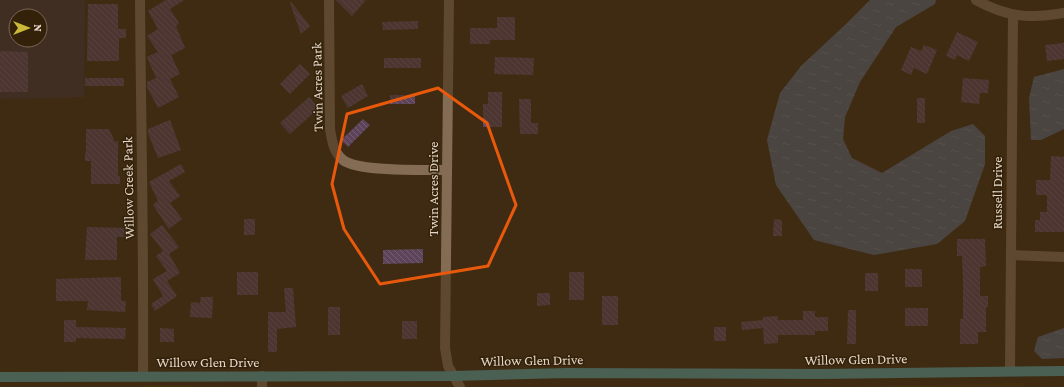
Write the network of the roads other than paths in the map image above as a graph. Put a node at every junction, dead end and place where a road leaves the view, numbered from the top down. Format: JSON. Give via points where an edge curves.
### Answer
{"nodes":[{"id":1,"x":140,"y":0,"type":"edge"},
{"id":2,"x":329,"y":0,"type":"edge"},
{"id":3,"x":449,"y":0,"type":"edge"},
{"id":4,"x":976,"y":0,"type":"edge"},
{"id":5,"x":1064,"y":13,"type":"edge"},
{"id":6,"x":1013,"y":15,"type":"junction"},
{"id":7,"x":447,"y":170,"type":"junction"},
{"id":8,"x":1011,"y":255,"type":"junction"},
{"id":9,"x":1064,"y":257,"type":"edge"},
{"id":10,"x":1010,"y":371,"type":"junction"},
{"id":11,"x":1064,"y":372,"type":"edge"},
{"id":12,"x":143,"y":376,"type":"junction"},
{"id":13,"x":262,"y":376,"type":"junction"},
{"id":14,"x":452,"y":376,"type":"junction"},
{"id":15,"x":0,"y":377,"type":"edge"},
{"id":16,"x":262,"y":387,"type":"edge"},
{"id":17,"x":460,"y":387,"type":"edge"}],
"edges":[{"from":1,"to":12,"type":"street","name":"Willow Creek Park"},
{"from":2,"to":7,"type":"street","name":"Twin Acres Park","via":[[330,129],[338,156],[349,163],[365,167]]},
{"from":3,"to":7,"type":"street","name":"Twin Acres Drive"},
{"from":4,"to":6,"type":"street"},
{"from":5,"to":6,"type":"street","via":[[1040,16]]},
{"from":6,"to":8,"type":"street","name":"Russell Drive"},
{"from":7,"to":14,"type":"street","name":"Twin Acres Drive","via":[[445,348],[446,361]]},
{"from":8,"to":9,"type":"street"},
{"from":8,"to":10,"type":"street","name":"Russell Drive"},
{"from":10,"to":11,"type":"main road","name":"Willow Glen Drive"},
{"from":10,"to":14,"type":"main road","name":"Willow Glen Drive"},
{"from":12,"to":13,"type":"main road","name":"Willow Glen Drive"},
{"from":12,"to":15,"type":"main road","name":"Willow Glen Drive"},
{"from":13,"to":14,"type":"main road","name":"Willow Glen Drive"},
{"from":13,"to":16,"type":"street"},
{"from":14,"to":17,"type":"street","name":"Twin Acres Drive"}]}
